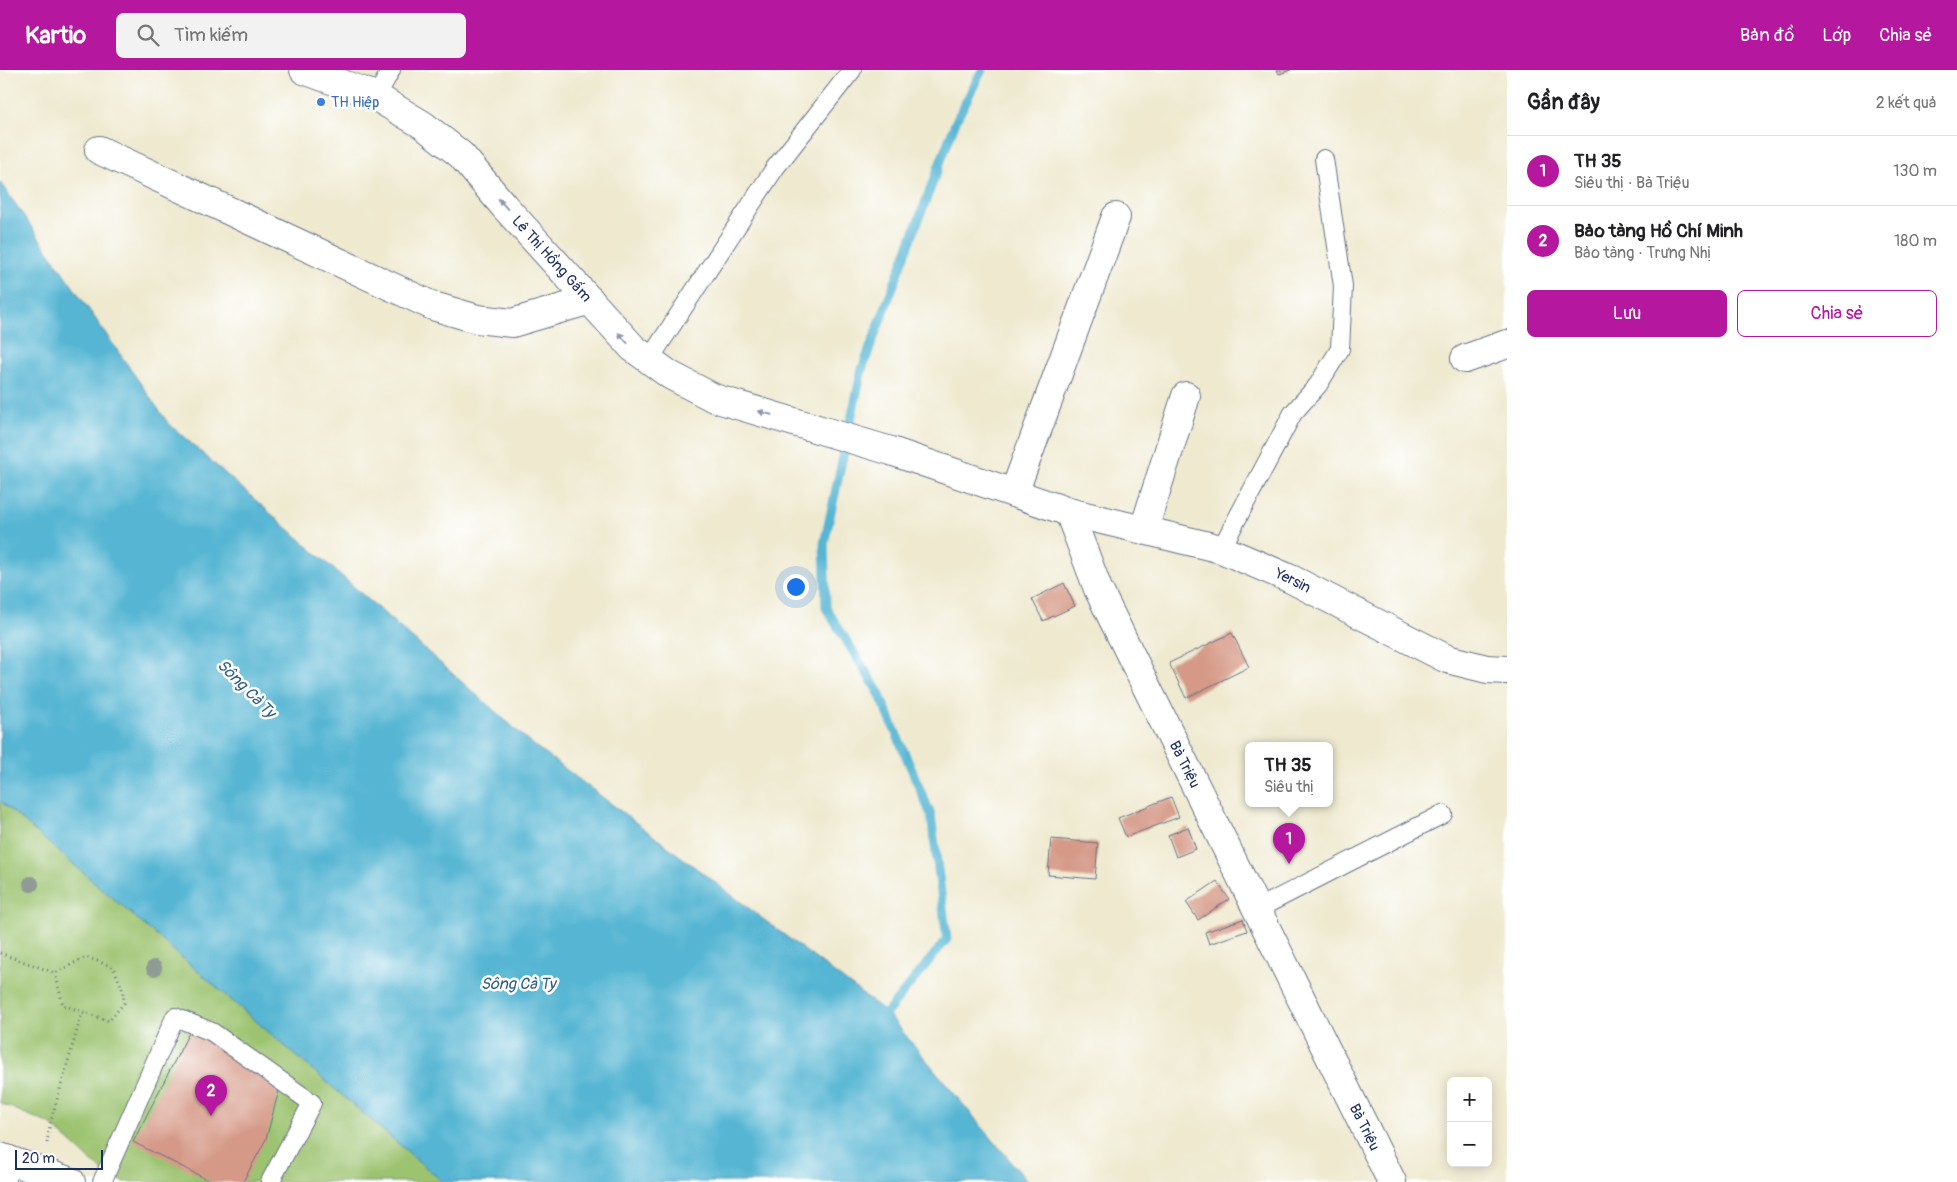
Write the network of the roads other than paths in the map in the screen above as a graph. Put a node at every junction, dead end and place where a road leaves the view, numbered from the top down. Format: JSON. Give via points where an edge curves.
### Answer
{"nodes":[{"id":1,"x":304,"y":70,"type":"edge"},
{"id":2,"x":391,"y":70,"type":"edge"},
{"id":3,"x":852,"y":70,"type":"edge"},
{"id":4,"x":376,"y":97,"type":"junction"},
{"id":5,"x":99,"y":150,"type":"dead end"},
{"id":6,"x":1324,"y":159,"type":"dead end"},
{"id":7,"x":1116,"y":217,"type":"dead end"},
{"id":8,"x":590,"y":300,"type":"junction"},
{"id":9,"x":1507,"y":344,"type":"edge"},
{"id":10,"x":1466,"y":359,"type":"dead end"},
{"id":11,"x":649,"y":360,"type":"junction"},
{"id":12,"x":1186,"y":396,"type":"dead end"},
{"id":13,"x":1014,"y":493,"type":"junction"},
{"id":14,"x":1069,"y":512,"type":"junction"},
{"id":15,"x":1144,"y":530,"type":"junction"},
{"id":16,"x":1221,"y":549,"type":"junction"},
{"id":17,"x":1507,"y":670,"type":"edge"},
{"id":18,"x":1443,"y":814,"type":"dead end"},
{"id":19,"x":1257,"y":910,"type":"junction"},
{"id":20,"x":2,"y":1166,"type":"edge"},
{"id":21,"x":71,"y":1182,"type":"edge"},
{"id":22,"x":102,"y":1182,"type":"edge"},
{"id":23,"x":270,"y":1182,"type":"edge"},
{"id":24,"x":1392,"y":1182,"type":"edge"}],
"edges":[{"from":1,"to":4,"type":"street","name":"Lê Thị Hồng Gấm"},
{"from":2,"to":4,"type":"lane"},
{"from":3,"to":11,"type":"lane","via":[[775,168]]},
{"from":8,"to":4,"type":"street","name":"Lê Thị Hồng Gấm","one_way":true,"via":[[461,154],[423,125]]},
{"from":5,"to":8,"type":"street","via":[[433,306],[477,319],[512,323]]},
{"from":6,"to":16,"type":"lane","via":[[1343,286],[1340,349],[1318,385],[1293,413]]},
{"from":7,"to":13,"type":"street"},
{"from":11,"to":8,"type":"street","name":"Lê Thị Hồng Gấm","one_way":true,"via":[[633,348]]},
{"from":9,"to":10,"type":"street"},
{"from":13,"to":11,"type":"street","name":"Lê Thị Hồng Gấm","one_way":true,"via":[[891,451],[714,398],[670,376]]},
{"from":12,"to":15,"type":"street"},
{"from":13,"to":14,"type":"street"},
{"from":14,"to":15,"type":"street","name":"Yersin"},
{"from":14,"to":19,"type":"street","name":"Bà Triệu","via":[[1098,589]]},
{"from":15,"to":16,"type":"street","name":"Yersin"},
{"from":16,"to":17,"type":"street","name":"Yersin","via":[[1291,579],[1447,659],[1486,669]]},
{"from":18,"to":19,"type":"lane"},
{"from":19,"to":24,"type":"street","name":"Bà Triệu"},
{"from":20,"to":21,"type":"street","via":[[43,1171]]},
{"from":22,"to":23,"type":"lane","via":[[175,1017],[212,1032],[312,1103]]}]}
